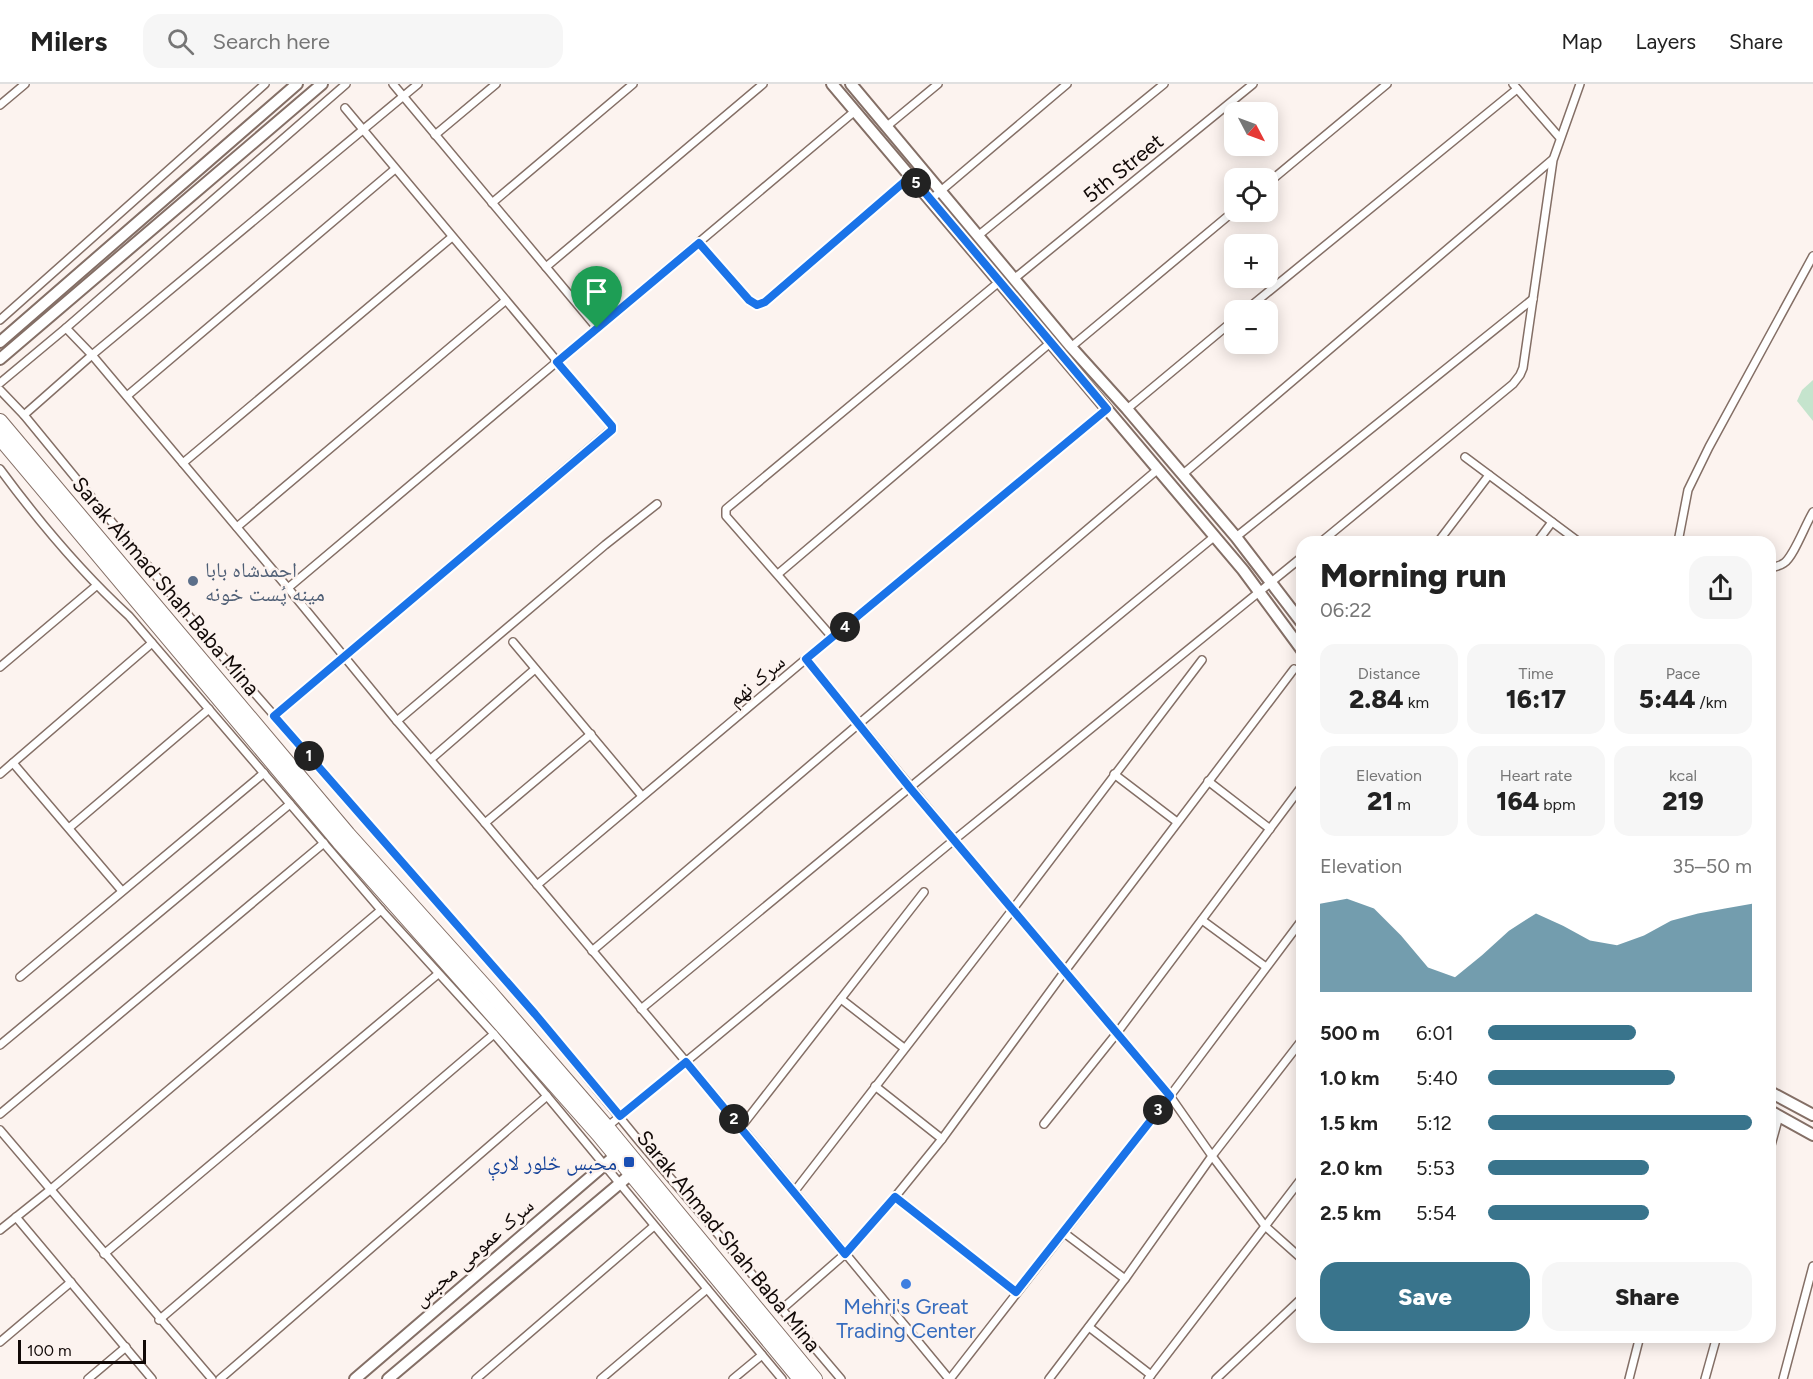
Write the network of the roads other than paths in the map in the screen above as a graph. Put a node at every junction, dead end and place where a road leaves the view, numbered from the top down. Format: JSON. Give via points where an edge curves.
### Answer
{"nodes":[{"id":1,"x":25,"y":84,"type":"edge"},
{"id":2,"x":265,"y":84,"type":"edge"},
{"id":3,"x":297,"y":84,"type":"edge"},
{"id":4,"x":322,"y":84,"type":"edge"},
{"id":5,"x":346,"y":84,"type":"edge"},
{"id":6,"x":393,"y":84,"type":"edge"},
{"id":7,"x":418,"y":84,"type":"edge"},
{"id":8,"x":496,"y":84,"type":"edge"},
{"id":9,"x":633,"y":84,"type":"edge"},
{"id":10,"x":763,"y":84,"type":"edge"},
{"id":11,"x":832,"y":84,"type":"edge"},
{"id":12,"x":851,"y":84,"type":"edge"},
{"id":13,"x":938,"y":84,"type":"edge"},
{"id":14,"x":1067,"y":84,"type":"edge"},
{"id":15,"x":1164,"y":84,"type":"edge"},
{"id":16,"x":1253,"y":84,"type":"edge"},
{"id":17,"x":1387,"y":84,"type":"edge"},
{"id":18,"x":1580,"y":84,"type":"edge"},
{"id":19,"x":1515,"y":86,"type":"edge"},
{"id":20,"x":403,"y":97,"type":"junction"},
{"id":21,"x":0,"y":105,"type":"edge"},
{"id":22,"x":345,"y":108,"type":"dead end"},
{"id":23,"x":855,"y":111,"type":"junction"},
{"id":24,"x":886,"y":127,"type":"junction"},
{"id":25,"x":363,"y":130,"type":"junction"},
{"id":26,"x":435,"y":135,"type":"junction"},
{"id":27,"x":1560,"y":138,"type":"junction"},
{"id":28,"x":1552,"y":160,"type":"junction"},
{"id":29,"x":395,"y":169,"type":"junction"},
{"id":30,"x":1278,"y":175,"type":"edge"},
{"id":31,"x":911,"y":176,"type":"junction"},
{"id":32,"x":942,"y":190,"type":"junction"},
{"id":33,"x":930,"y":200,"type":"junction"},
{"id":34,"x":492,"y":203,"type":"junction"},
{"id":35,"x":1224,"y":219,"type":"edge"},
{"id":36,"x":979,"y":235,"type":"junction"},
{"id":37,"x":452,"y":237,"type":"junction"},
{"id":38,"x":699,"y":243,"type":"junction"},
{"id":39,"x":1813,"y":256,"type":"edge"},
{"id":40,"x":546,"y":267,"type":"junction"},
{"id":41,"x":1015,"y":278,"type":"junction"},
{"id":42,"x":999,"y":282,"type":"junction"},
{"id":43,"x":1533,"y":299,"type":"junction"},
{"id":44,"x":1258,"y":300,"type":"edge"},
{"id":45,"x":505,"y":301,"type":"junction"},
{"id":46,"x":0,"y":320,"type":"edge"},
{"id":47,"x":66,"y":328,"type":"junction"},
{"id":48,"x":597,"y":328,"type":"junction"},
{"id":49,"x":1224,"y":328,"type":"edge"},
{"id":50,"x":0,"y":342,"type":"edge"},
{"id":51,"x":1050,"y":342,"type":"junction"},
{"id":52,"x":1071,"y":346,"type":"junction"},
{"id":53,"x":92,"y":355,"type":"junction"},
{"id":54,"x":0,"y":359,"type":"edge"},
{"id":55,"x":557,"y":362,"type":"junction"},
{"id":56,"x":0,"y":382,"type":"edge"},
{"id":57,"x":0,"y":390,"type":"edge"},
{"id":58,"x":127,"y":396,"type":"junction"},
{"id":59,"x":1107,"y":409,"type":"junction"},
{"id":60,"x":1126,"y":409,"type":"junction"},
{"id":61,"x":24,"y":415,"type":"junction"},
{"id":62,"x":0,"y":421,"type":"edge"},
{"id":63,"x":0,"y":438,"type":"edge"},
{"id":64,"x":1466,"y":457,"type":"dead end"},
{"id":65,"x":183,"y":464,"type":"junction"},
{"id":66,"x":0,"y":469,"type":"edge"},
{"id":67,"x":1157,"y":470,"type":"junction"},
{"id":68,"x":1182,"y":475,"type":"junction"},
{"id":69,"x":1490,"y":475,"type":"junction"},
{"id":70,"x":657,"y":504,"type":"dead end"},
{"id":71,"x":1813,"y":512,"type":"edge"},
{"id":72,"x":1552,"y":522,"type":"junction"},
{"id":73,"x":237,"y":527,"type":"junction"},
{"id":74,"x":1215,"y":536,"type":"junction"},
{"id":75,"x":1328,"y":536,"type":"edge"},
{"id":76,"x":1443,"y":536,"type":"edge"},
{"id":77,"x":1542,"y":536,"type":"edge"},
{"id":78,"x":1571,"y":536,"type":"edge"},
{"id":79,"x":1679,"y":536,"type":"edge"},
{"id":80,"x":1236,"y":537,"type":"junction"},
{"id":81,"x":1296,"y":562,"type":"edge"},
{"id":82,"x":1776,"y":567,"type":"edge"},
{"id":83,"x":777,"y":574,"type":"junction"},
{"id":84,"x":1271,"y":582,"type":"junction"},
{"id":85,"x":96,"y":586,"type":"junction"},
{"id":86,"x":288,"y":588,"type":"junction"},
{"id":87,"x":1259,"y":591,"type":"junction"},
{"id":88,"x":1296,"y":615,"type":"edge"},
{"id":89,"x":832,"y":638,"type":"junction"},
{"id":90,"x":513,"y":642,"type":"dead end"},
{"id":91,"x":1296,"y":642,"type":"edge"},
{"id":92,"x":152,"y":644,"type":"junction"},
{"id":93,"x":344,"y":657,"type":"junction"},
{"id":94,"x":806,"y":659,"type":"junction"},
{"id":95,"x":1202,"y":660,"type":"dead end"},
{"id":96,"x":0,"y":667,"type":"edge"},
{"id":97,"x":535,"y":669,"type":"junction"},
{"id":98,"x":1294,"y":669,"type":"dead end"},
{"id":99,"x":209,"y":709,"type":"junction"},
{"id":100,"x":274,"y":716,"type":"junction"},
{"id":101,"x":397,"y":721,"type":"junction"},
{"id":102,"x":858,"y":723,"type":"junction"},
{"id":103,"x":591,"y":734,"type":"junction"},
{"id":104,"x":430,"y":759,"type":"junction"},
{"id":105,"x":13,"y":762,"type":"junction"},
{"id":106,"x":264,"y":773,"type":"junction"},
{"id":107,"x":0,"y":774,"type":"edge"},
{"id":108,"x":1114,"y":774,"type":"junction"},
{"id":109,"x":1208,"y":781,"type":"junction"},
{"id":110,"x":910,"y":788,"type":"junction"},
{"id":111,"x":1296,"y":794,"type":"edge"},
{"id":112,"x":642,"y":796,"type":"junction"},
{"id":113,"x":290,"y":804,"type":"junction"},
{"id":114,"x":1177,"y":822,"type":"junction"},
{"id":115,"x":485,"y":823,"type":"junction"},
{"id":116,"x":69,"y":828,"type":"junction"},
{"id":117,"x":1270,"y":829,"type":"junction"},
{"id":118,"x":954,"y":840,"type":"junction"},
{"id":119,"x":324,"y":843,"type":"junction"},
{"id":120,"x":537,"y":885,"type":"junction"},
{"id":121,"x":122,"y":891,"type":"junction"},
{"id":122,"x":924,"y":892,"type":"dead end"},
{"id":123,"x":381,"y":909,"type":"junction"},
{"id":124,"x":1013,"y":909,"type":"junction"},
{"id":125,"x":1202,"y":920,"type":"junction"},
{"id":126,"x":1296,"y":930,"type":"edge"},
{"id":127,"x":592,"y":951,"type":"junction"},
{"id":128,"x":1266,"y":967,"type":"junction"},
{"id":129,"x":1065,"y":971,"type":"junction"},
{"id":130,"x":438,"y":974,"type":"junction"},
{"id":131,"x":20,"y":976,"type":"dead end"},
{"id":132,"x":841,"y":999,"type":"junction"},
{"id":133,"x":641,"y":1009,"type":"junction"},
{"id":134,"x":1117,"y":1033,"type":"junction"},
{"id":135,"x":494,"y":1034,"type":"junction"},
{"id":136,"x":0,"y":1045,"type":"edge"},
{"id":137,"x":904,"y":1048,"type":"junction"},
{"id":138,"x":1296,"y":1048,"type":"edge"},
{"id":139,"x":686,"y":1062,"type":"junction"},
{"id":140,"x":874,"y":1086,"type":"junction"},
{"id":141,"x":1776,"y":1095,"type":"edge"},
{"id":142,"x":547,"y":1096,"type":"junction"},
{"id":143,"x":1170,"y":1096,"type":"junction"},
{"id":144,"x":0,"y":1114,"type":"edge"},
{"id":145,"x":1776,"y":1115,"type":"edge"},
{"id":146,"x":1813,"y":1115,"type":"edge"},
{"id":147,"x":620,"y":1116,"type":"junction"},
{"id":148,"x":1044,"y":1124,"type":"dead end"},
{"id":149,"x":741,"y":1127,"type":"junction"},
{"id":150,"x":0,"y":1130,"type":"edge"},
{"id":151,"x":603,"y":1130,"type":"junction"},
{"id":152,"x":1813,"y":1135,"type":"edge"},
{"id":153,"x":942,"y":1139,"type":"junction"},
{"id":154,"x":616,"y":1155,"type":"junction"},
{"id":155,"x":1212,"y":1156,"type":"junction"},
{"id":156,"x":604,"y":1164,"type":"junction"},
{"id":157,"x":631,"y":1174,"type":"junction"},
{"id":158,"x":620,"y":1183,"type":"junction"},
{"id":159,"x":1296,"y":1186,"type":"edge"},
{"id":160,"x":50,"y":1190,"type":"junction"},
{"id":161,"x":794,"y":1192,"type":"junction"},
{"id":162,"x":895,"y":1197,"type":"junction"},
{"id":163,"x":16,"y":1217,"type":"junction"},
{"id":164,"x":654,"y":1226,"type":"junction"},
{"id":165,"x":1265,"y":1226,"type":"junction"},
{"id":166,"x":0,"y":1230,"type":"edge"},
{"id":167,"x":1063,"y":1232,"type":"junction"},
{"id":168,"x":104,"y":1254,"type":"junction"},
{"id":169,"x":845,"y":1254,"type":"junction"},
{"id":170,"x":1296,"y":1254,"type":"edge"},
{"id":171,"x":1813,"y":1266,"type":"edge"},
{"id":172,"x":1125,"y":1279,"type":"junction"},
{"id":173,"x":71,"y":1282,"type":"junction"},
{"id":174,"x":707,"y":1289,"type":"junction"},
{"id":175,"x":1016,"y":1292,"type":"junction"},
{"id":176,"x":1296,"y":1304,"type":"edge"},
{"id":177,"x":782,"y":1310,"type":"junction"},
{"id":178,"x":159,"y":1320,"type":"junction"},
{"id":179,"x":1089,"y":1327,"type":"junction"},
{"id":180,"x":0,"y":1342,"type":"edge"},
{"id":181,"x":1638,"y":1343,"type":"edge"},
{"id":182,"x":1715,"y":1343,"type":"edge"},
{"id":183,"x":126,"y":1347,"type":"junction"},
{"id":184,"x":762,"y":1355,"type":"junction"},
{"id":185,"x":1150,"y":1377,"type":"edge"},
{"id":186,"x":88,"y":1379,"type":"edge"},
{"id":187,"x":152,"y":1379,"type":"edge"},
{"id":188,"x":212,"y":1379,"type":"edge"},
{"id":189,"x":220,"y":1379,"type":"edge"},
{"id":190,"x":355,"y":1379,"type":"edge"},
{"id":191,"x":388,"y":1379,"type":"edge"},
{"id":192,"x":476,"y":1379,"type":"edge"},
{"id":193,"x":601,"y":1379,"type":"edge"},
{"id":194,"x":733,"y":1379,"type":"edge"},
{"id":195,"x":782,"y":1379,"type":"edge"},
{"id":196,"x":800,"y":1379,"type":"edge"},
{"id":197,"x":815,"y":1379,"type":"edge"},
{"id":198,"x":841,"y":1379,"type":"edge"},
{"id":199,"x":949,"y":1379,"type":"edge"},
{"id":200,"x":1049,"y":1379,"type":"edge"},
{"id":201,"x":1216,"y":1379,"type":"edge"},
{"id":202,"x":1629,"y":1379,"type":"edge"},
{"id":203,"x":1705,"y":1379,"type":"edge"},
{"id":204,"x":1783,"y":1379,"type":"edge"}],
"edges":[{"from":1,"to":21,"type":"street"},
{"from":2,"to":46,"type":"street"},
{"from":3,"to":50,"type":"street"},
{"from":4,"to":54,"type":"street"},
{"from":5,"to":47,"type":"street"},
{"from":6,"to":20,"type":"street"},
{"from":7,"to":20,"type":"street"},
{"from":8,"to":26,"type":"street"},
{"from":9,"to":34,"type":"street"},
{"from":10,"to":40,"type":"street"},
{"from":11,"to":23,"type":"street"},
{"from":12,"to":24,"type":"street"},
{"from":13,"to":24,"type":"street"},
{"from":14,"to":32,"type":"street"},
{"from":15,"to":36,"type":"street"},
{"from":16,"to":41,"type":"street","name":"5th Street"},
{"from":17,"to":30,"type":"street"},
{"from":18,"to":27,"type":"street"},
{"from":19,"to":27,"type":"street"},
{"from":19,"to":44,"type":"street"},
{"from":20,"to":25,"type":"street"},
{"from":20,"to":26,"type":"street"},
{"from":22,"to":25,"type":"street"},
{"from":23,"to":31,"type":"street"},
{"from":23,"to":38,"type":"street"},
{"from":24,"to":32,"type":"street"},
{"from":25,"to":29,"type":"street"},
{"from":25,"to":53,"type":"street"},
{"from":26,"to":34,"type":"street"},
{"from":27,"to":28,"type":"street"},
{"from":28,"to":43,"type":"street"},
{"from":28,"to":68,"type":"street"},
{"from":29,"to":37,"type":"street"},
{"from":29,"to":58,"type":"street"},
{"from":31,"to":33,"type":"street"},
{"from":31,"to":38,"type":"street","via":[[757,305]]},
{"from":32,"to":33,"type":"street"},
{"from":32,"to":36,"type":"street"},
{"from":33,"to":42,"type":"street"},
{"from":34,"to":40,"type":"street"},
{"from":35,"to":52,"type":"street"},
{"from":36,"to":41,"type":"street"},
{"from":37,"to":45,"type":"street"},
{"from":37,"to":65,"type":"street"},
{"from":38,"to":48,"type":"street"},
{"from":39,"to":79,"type":"street","via":[[1688,490]]},
{"from":40,"to":48,"type":"street"},
{"from":41,"to":52,"type":"street"},
{"from":42,"to":51,"type":"street"},
{"from":42,"to":83,"type":"street","via":[[726,509],[726,516]]},
{"from":43,"to":75,"type":"street","via":[[1523,368],[1513,384]]},
{"from":43,"to":80,"type":"street"},
{"from":45,"to":55,"type":"street"},
{"from":45,"to":73,"type":"street"},
{"from":47,"to":53,"type":"street"},
{"from":47,"to":56,"type":"street"},
{"from":48,"to":55,"type":"street"},
{"from":49,"to":60,"type":"street"},
{"from":51,"to":59,"type":"street"},
{"from":51,"to":83,"type":"street"},
{"from":52,"to":60,"type":"street"},
{"from":53,"to":58,"type":"street"},
{"from":53,"to":61,"type":"street"},
{"from":55,"to":86,"type":"street"},
{"from":55,"to":93,"type":"street","via":[[612,430]]},
{"from":57,"to":61,"type":"street"},
{"from":58,"to":65,"type":"street"},
{"from":59,"to":67,"type":"street"},
{"from":59,"to":89,"type":"street","name":"سرک نهم"},
{"from":60,"to":68,"type":"street"},
{"from":61,"to":100,"type":"street"},
{"from":62,"to":151,"type":"highway","name":"Sarak Ahmad Shah Baba Mina"},
{"from":63,"to":151,"type":"highway","via":[[339,842]]},
{"from":64,"to":69,"type":"street"},
{"from":65,"to":73,"type":"street"},
{"from":66,"to":85,"type":"street"},
{"from":67,"to":74,"type":"street"},
{"from":67,"to":102,"type":"street"},
{"from":68,"to":80,"type":"street"},
{"from":69,"to":72,"type":"street"},
{"from":69,"to":76,"type":"street"},
{"from":70,"to":101,"type":"street"},
{"from":71,"to":82,"type":"street","via":[[1794,553]]},
{"from":72,"to":77,"type":"street"},
{"from":72,"to":78,"type":"street"},
{"from":73,"to":86,"type":"street"},
{"from":74,"to":87,"type":"street"},
{"from":74,"to":110,"type":"street"},
{"from":80,"to":84,"type":"street"},
{"from":81,"to":84,"type":"street"},
{"from":83,"to":89,"type":"street"},
{"from":84,"to":87,"type":"street"},
{"from":84,"to":88,"type":"street"},
{"from":85,"to":92,"type":"street"},
{"from":85,"to":96,"type":"street"},
{"from":86,"to":93,"type":"street"},
{"from":87,"to":91,"type":"street"},
{"from":87,"to":118,"type":"street"},
{"from":89,"to":94,"type":"street","name":"سرک نهم"},
{"from":90,"to":97,"type":"street"},
{"from":92,"to":99,"type":"street"},
{"from":92,"to":105,"type":"street"},
{"from":93,"to":100,"type":"street"},
{"from":93,"to":101,"type":"street"},
{"from":94,"to":102,"type":"street"},
{"from":94,"to":112,"type":"street","name":"سرک نهم"},
{"from":95,"to":108,"type":"street"},
{"from":97,"to":103,"type":"street"},
{"from":97,"to":104,"type":"street"},
{"from":98,"to":109,"type":"street"},
{"from":99,"to":106,"type":"street"},
{"from":99,"to":116,"type":"street"},
{"from":100,"to":147,"type":"street"},
{"from":101,"to":104,"type":"street"},
{"from":102,"to":110,"type":"street"},
{"from":102,"to":127,"type":"street"},
{"from":103,"to":112,"type":"street"},
{"from":103,"to":115,"type":"street"},
{"from":104,"to":115,"type":"street"},
{"from":105,"to":107,"type":"street"},
{"from":105,"to":116,"type":"street"},
{"from":106,"to":113,"type":"street"},
{"from":106,"to":121,"type":"street"},
{"from":108,"to":114,"type":"street"},
{"from":108,"to":124,"type":"street"},
{"from":109,"to":114,"type":"street"},
{"from":109,"to":117,"type":"street"},
{"from":110,"to":118,"type":"street"},
{"from":110,"to":133,"type":"street"},
{"from":111,"to":117,"type":"street"},
{"from":112,"to":120,"type":"street","name":"سرک نهم"},
{"from":113,"to":119,"type":"street"},
{"from":113,"to":136,"type":"street"},
{"from":114,"to":129,"type":"street"},
{"from":115,"to":120,"type":"street"},
{"from":116,"to":121,"type":"street"},
{"from":117,"to":125,"type":"street"},
{"from":118,"to":124,"type":"street"},
{"from":118,"to":139,"type":"street"},
{"from":119,"to":123,"type":"street"},
{"from":119,"to":144,"type":"street"},
{"from":120,"to":127,"type":"street"},
{"from":121,"to":131,"type":"street"},
{"from":122,"to":132,"type":"street"},
{"from":123,"to":130,"type":"street"},
{"from":123,"to":160,"type":"street"},
{"from":124,"to":129,"type":"street"},
{"from":124,"to":137,"type":"street"},
{"from":125,"to":128,"type":"street"},
{"from":125,"to":134,"type":"street"},
{"from":126,"to":128,"type":"street"},
{"from":127,"to":133,"type":"street"},
{"from":128,"to":143,"type":"street"},
{"from":129,"to":134,"type":"street"},
{"from":129,"to":153,"type":"street"},
{"from":130,"to":135,"type":"street"},
{"from":130,"to":168,"type":"street"},
{"from":132,"to":137,"type":"street"},
{"from":132,"to":149,"type":"street"},
{"from":133,"to":139,"type":"street"},
{"from":134,"to":143,"type":"street"},
{"from":134,"to":148,"type":"street"},
{"from":135,"to":142,"type":"street"},
{"from":135,"to":178,"type":"street"},
{"from":137,"to":140,"type":"street"},
{"from":138,"to":155,"type":"street"},
{"from":139,"to":147,"type":"street"},
{"from":139,"to":149,"type":"street"},
{"from":140,"to":153,"type":"street"},
{"from":140,"to":161,"type":"street"},
{"from":141,"to":146,"type":"street"},
{"from":142,"to":156,"type":"street"},
{"from":142,"to":189,"type":"street"},
{"from":143,"to":155,"type":"street"},
{"from":143,"to":167,"type":"street"},
{"from":145,"to":152,"type":"street"},
{"from":147,"to":151,"type":"street"},
{"from":147,"to":177,"type":"street"},
{"from":149,"to":161,"type":"street"},
{"from":150,"to":160,"type":"street"},
{"from":151,"to":154,"type":"highway"},
{"from":151,"to":197,"type":"highway","name":"Sarak Ahmad Shah Baba Mina"},
{"from":153,"to":162,"type":"street"},
{"from":154,"to":156,"type":"street","name":"سرک عمومی محبس"},
{"from":154,"to":157,"type":"highway"},
{"from":155,"to":165,"type":"street"},
{"from":155,"to":172,"type":"street"},
{"from":156,"to":158,"type":"street"},
{"from":156,"to":190,"type":"street","name":"سرک عمومی محبس"},
{"from":157,"to":158,"type":"street","name":"سرک عمومی محبس"},
{"from":157,"to":196,"type":"highway"},
{"from":158,"to":164,"type":"street"},
{"from":158,"to":191,"type":"street","name":"سرک عمومی محبس"},
{"from":159,"to":165,"type":"street"},
{"from":160,"to":163,"type":"street"},
{"from":160,"to":168,"type":"street"},
{"from":161,"to":169,"type":"street"},
{"from":162,"to":169,"type":"street"},
{"from":162,"to":175,"type":"street"},
{"from":163,"to":166,"type":"street"},
{"from":163,"to":173,"type":"street"},
{"from":164,"to":174,"type":"street"},
{"from":164,"to":192,"type":"street"},
{"from":165,"to":170,"type":"street"},
{"from":165,"to":185,"type":"street"},
{"from":167,"to":172,"type":"street"},
{"from":167,"to":175,"type":"street"},
{"from":168,"to":178,"type":"street"},
{"from":169,"to":177,"type":"street"},
{"from":169,"to":199,"type":"street"},
{"from":171,"to":204,"type":"street"},
{"from":172,"to":179,"type":"street"},
{"from":173,"to":180,"type":"street"},
{"from":173,"to":183,"type":"street"},
{"from":174,"to":184,"type":"street"},
{"from":174,"to":193,"type":"street"},
{"from":175,"to":199,"type":"street"},
{"from":176,"to":201,"type":"street"},
{"from":177,"to":198,"type":"street"},
{"from":178,"to":188,"type":"street"},
{"from":179,"to":185,"type":"street"},
{"from":179,"to":200,"type":"street"},
{"from":181,"to":202,"type":"street"},
{"from":182,"to":203,"type":"street"},
{"from":183,"to":186,"type":"street"},
{"from":183,"to":187,"type":"street"},
{"from":184,"to":194,"type":"street"},
{"from":184,"to":195,"type":"street"}]}
